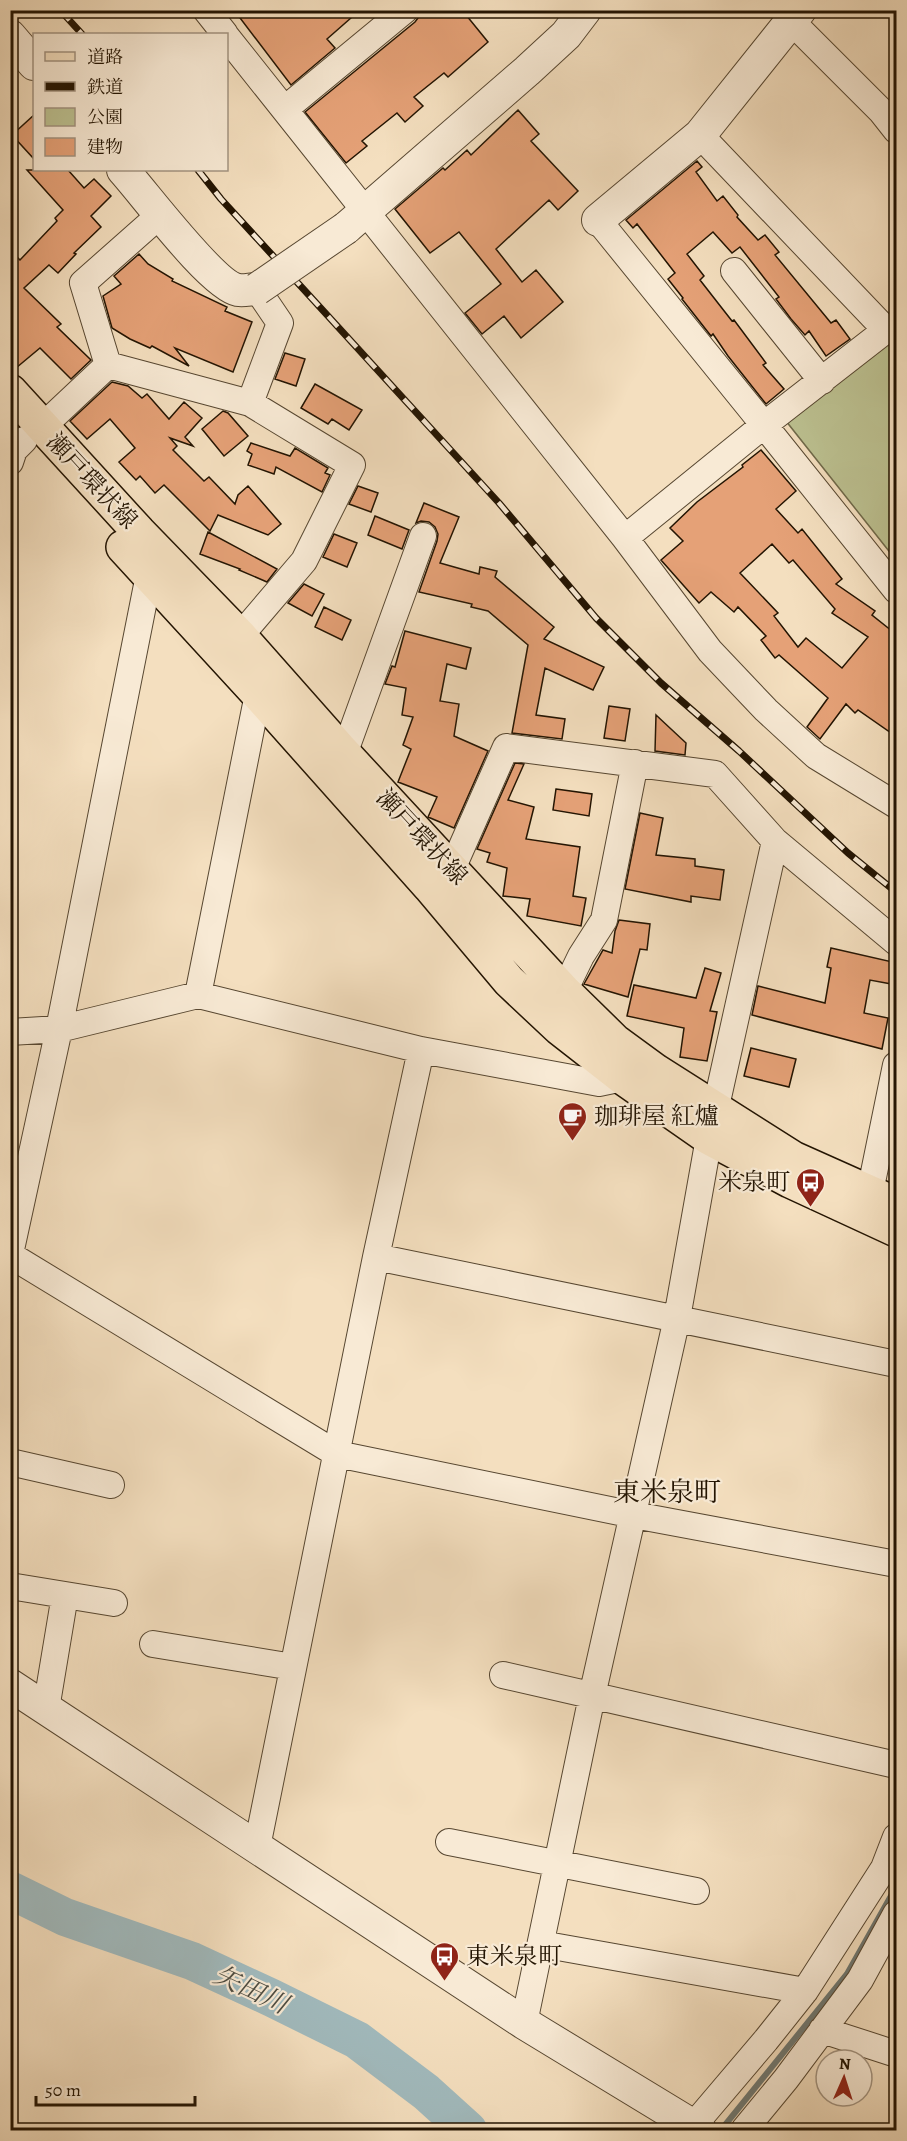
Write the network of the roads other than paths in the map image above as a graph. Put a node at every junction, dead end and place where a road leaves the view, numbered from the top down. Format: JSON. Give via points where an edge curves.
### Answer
{"nodes":[{"id":1,"x":206,"y":10,"type":"edge"},
{"id":2,"x":405,"y":10,"type":"edge"},
{"id":3,"x":585,"y":10,"type":"edge"},
{"id":4,"x":796,"y":16,"type":"edge"},
{"id":5,"x":224,"y":33,"type":"edge"},
{"id":6,"x":10,"y":36,"type":"edge"},
{"id":7,"x":228,"y":38,"type":"edge"},
{"id":8,"x":33,"y":63,"type":"edge"},
{"id":9,"x":285,"y":109,"type":"junction"},
{"id":10,"x":897,"y":130,"type":"edge"},
{"id":11,"x":700,"y":135,"type":"junction"},
{"id":12,"x":124,"y":171,"type":"edge"},
{"id":13,"x":161,"y":214,"type":"junction"},
{"id":14,"x":356,"y":220,"type":"junction"},
{"id":15,"x":598,"y":220,"type":"joint"},
{"id":16,"x":734,"y":271,"type":"dead end"},
{"id":17,"x":257,"y":289,"type":"junction"},
{"id":18,"x":891,"y":331,"type":"edge"},
{"id":19,"x":108,"y":365,"type":"junction"},
{"id":20,"x":822,"y":381,"type":"junction"},
{"id":21,"x":10,"y":391,"type":"edge"},
{"id":22,"x":250,"y":403,"type":"junction"},
{"id":23,"x":764,"y":425,"type":"junction"},
{"id":24,"x":22,"y":438,"type":"edge"},
{"id":25,"x":423,"y":536,"type":"dead end"},
{"id":26,"x":625,"y":538,"type":"junction"},
{"id":27,"x":149,"y":575,"type":"junction"},
{"id":28,"x":897,"y":590,"type":"edge"},
{"id":29,"x":240,"y":636,"type":"junction"},
{"id":30,"x":258,"y":694,"type":"junction"},
{"id":31,"x":344,"y":754,"type":"junction"},
{"id":32,"x":635,"y":763,"type":"junction"},
{"id":33,"x":897,"y":805,"type":"edge"},
{"id":34,"x":775,"y":841,"type":"junction"},
{"id":35,"x":452,"y":868,"type":"junction"},
{"id":36,"x":897,"y":942,"type":"edge"},
{"id":37,"x":564,"y":991,"type":"junction"},
{"id":38,"x":198,"y":995,"type":"junction"},
{"id":39,"x":59,"y":1029,"type":"junction"},
{"id":40,"x":10,"y":1032,"type":"edge"},
{"id":41,"x":421,"y":1050,"type":"junction"},
{"id":42,"x":897,"y":1065,"type":"edge"},
{"id":43,"x":623,"y":1078,"type":"junction"},
{"id":44,"x":713,"y":1124,"type":"junction"},
{"id":45,"x":883,"y":1198,"type":"edge"},
{"id":46,"x":897,"y":1230,"type":"edge"},
{"id":47,"x":10,"y":1254,"type":"edge"},
{"id":48,"x":376,"y":1257,"type":"junction"},
{"id":49,"x":677,"y":1318,"type":"junction"},
{"id":50,"x":897,"y":1364,"type":"edge"},
{"id":51,"x":337,"y":1454,"type":"junction"},
{"id":52,"x":10,"y":1462,"type":"edge"},
{"id":53,"x":111,"y":1485,"type":"dead end"},
{"id":54,"x":634,"y":1515,"type":"junction"},
{"id":55,"x":897,"y":1564,"type":"edge"},
{"id":56,"x":10,"y":1586,"type":"edge"},
{"id":57,"x":65,"y":1595,"type":"junction"},
{"id":58,"x":114,"y":1603,"type":"dead end"},
{"id":59,"x":153,"y":1644,"type":"dead end"},
{"id":60,"x":293,"y":1667,"type":"junction"},
{"id":61,"x":503,"y":1676,"type":"dead end"},
{"id":62,"x":10,"y":1685,"type":"edge"},
{"id":63,"x":592,"y":1696,"type":"junction"},
{"id":64,"x":46,"y":1709,"type":"junction"},
{"id":65,"x":897,"y":1765,"type":"edge"},
{"id":66,"x":897,"y":1837,"type":"edge"},
{"id":67,"x":449,"y":1842,"type":"dead end"},
{"id":68,"x":258,"y":1847,"type":"junction"},
{"id":69,"x":558,"y":1864,"type":"junction"},
{"id":70,"x":696,"y":1891,"type":"dead end"},
{"id":71,"x":897,"y":1914,"type":"edge"},
{"id":72,"x":541,"y":1944,"type":"junction"},
{"id":73,"x":888,"y":1947,"type":"edge"},
{"id":74,"x":805,"y":1991,"type":"junction"},
{"id":75,"x":524,"y":2022,"type":"junction"},
{"id":76,"x":822,"y":2030,"type":"junction"},
{"id":77,"x":897,"y":2054,"type":"edge"},
{"id":78,"x":697,"y":2128,"type":"edge"},
{"id":79,"x":744,"y":2130,"type":"edge"}],
"edges":[{"from":1,"to":5,"type":"street"},
{"from":2,"to":9,"type":"street"},
{"from":3,"to":14,"type":"street","via":[[543,57]]},
{"from":4,"to":10,"type":"street"},
{"from":4,"to":11,"type":"street"},
{"from":6,"to":8,"type":"street"},
{"from":7,"to":9,"type":"street"},
{"from":9,"to":14,"type":"street"},
{"from":11,"to":15,"type":"street"},
{"from":11,"to":18,"type":"street"},
{"from":12,"to":13,"type":"street"},
{"from":13,"to":17,"type":"street","via":[[214,275],[237,290]]},
{"from":13,"to":19,"type":"street","via":[[83,283]]},
{"from":14,"to":17,"type":"street","bridge":true},
{"from":14,"to":26,"type":"street"},
{"from":15,"to":23,"type":"street"},
{"from":16,"to":20,"type":"street"},
{"from":17,"to":22,"type":"street","via":[[280,323]]},
{"from":18,"to":20,"type":"street"},
{"from":19,"to":22,"type":"street"},
{"from":19,"to":24,"type":"street"},
{"from":20,"to":23,"type":"street"},
{"from":21,"to":24,"type":"main road","name":"瀬戸環状線"},
{"from":22,"to":29,"type":"street","via":[[352,465],[304,561]]},
{"from":23,"to":26,"type":"street"},
{"from":23,"to":28,"type":"street"},
{"from":24,"to":27,"type":"main road","name":"瀬戸環状線"},
{"from":24,"to":29,"type":"main road","name":"瀬戸環状線","via":[[140,532]]},
{"from":25,"to":31,"type":"street"},
{"from":26,"to":33,"type":"street","via":[[710,651],[766,710],[816,756]]},
{"from":27,"to":30,"type":"main road","name":"瀬戸環状線"},
{"from":27,"to":39,"type":"street"},
{"from":29,"to":31,"type":"main road","name":"瀬戸環状線"},
{"from":30,"to":38,"type":"street"},
{"from":30,"to":43,"type":"main road","name":"瀬戸環状線","via":[[509,981],[559,1028]]},
{"from":31,"to":35,"type":"main road","name":"瀬戸環状線"},
{"from":32,"to":34,"type":"street","via":[[715,774]]},
{"from":32,"to":35,"type":"street","via":[[506,747]]},
{"from":32,"to":37,"type":"street","via":[[604,920]]},
{"from":34,"to":36,"type":"street"},
{"from":34,"to":44,"type":"street"},
{"from":35,"to":37,"type":"main road","name":"瀬戸環状線"},
{"from":37,"to":44,"type":"main road","name":"瀬戸環状線","via":[[615,1041],[656,1071]]},
{"from":38,"to":39,"type":"street"},
{"from":38,"to":41,"type":"street"},
{"from":39,"to":40,"type":"street"},
{"from":39,"to":47,"type":"street"},
{"from":41,"to":43,"type":"street","via":[[599,1083]]},
{"from":41,"to":48,"type":"street"},
{"from":42,"to":45,"type":"street"},
{"from":43,"to":44,"type":"main road","name":"瀬戸環状線"},
{"from":44,"to":45,"type":"main road","name":"瀬戸環状線"},
{"from":44,"to":46,"type":"main road","name":"瀬戸環状線","via":[[790,1181]]},
{"from":44,"to":49,"type":"street"},
{"from":47,"to":51,"type":"street"},
{"from":48,"to":49,"type":"street"},
{"from":48,"to":51,"type":"street"},
{"from":49,"to":50,"type":"street"},
{"from":49,"to":54,"type":"street"},
{"from":51,"to":54,"type":"street"},
{"from":51,"to":60,"type":"street"},
{"from":52,"to":53,"type":"street"},
{"from":54,"to":55,"type":"street"},
{"from":54,"to":63,"type":"street"},
{"from":56,"to":57,"type":"street"},
{"from":57,"to":58,"type":"street"},
{"from":57,"to":64,"type":"street"},
{"from":59,"to":60,"type":"street"},
{"from":60,"to":68,"type":"street"},
{"from":61,"to":63,"type":"street"},
{"from":62,"to":64,"type":"street"},
{"from":63,"to":65,"type":"street"},
{"from":63,"to":69,"type":"street"},
{"from":64,"to":68,"type":"street"},
{"from":66,"to":74,"type":"street","via":[[884,1868]]},
{"from":67,"to":69,"type":"street"},
{"from":68,"to":75,"type":"street"},
{"from":69,"to":70,"type":"street"},
{"from":69,"to":72,"type":"street"},
{"from":71,"to":73,"type":"street"},
{"from":72,"to":74,"type":"street"},
{"from":72,"to":75,"type":"street"},
{"from":73,"to":76,"type":"street"},
{"from":74,"to":78,"type":"street"},
{"from":75,"to":78,"type":"street"},
{"from":76,"to":77,"type":"street"},
{"from":76,"to":79,"type":"street"}]}
